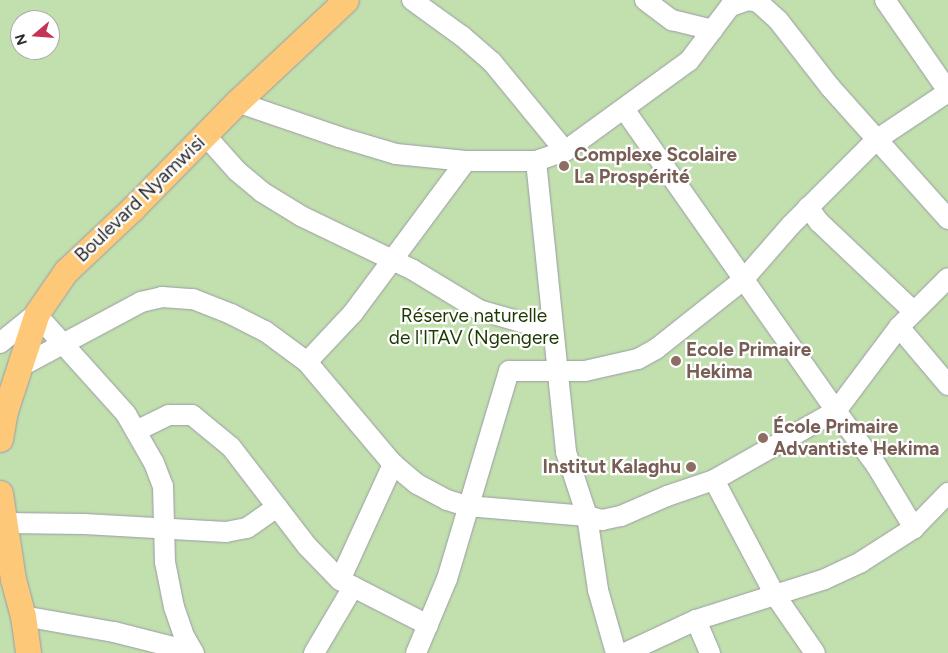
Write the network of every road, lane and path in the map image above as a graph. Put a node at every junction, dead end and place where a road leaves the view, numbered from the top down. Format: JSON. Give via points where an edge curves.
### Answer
{"nodes":[{"id":1,"x":346,"y":0,"type":"edge"},
{"id":2,"x":412,"y":0,"type":"edge"},
{"id":3,"x":645,"y":0,"type":"edge"},
{"id":4,"x":885,"y":0,"type":"edge"},
{"id":5,"x":757,"y":1,"type":"edge"},
{"id":6,"x":733,"y":3,"type":"edge"},
{"id":7,"x":713,"y":30,"type":"junction"},
{"id":8,"x":948,"y":92,"type":"edge"},
{"id":9,"x":237,"y":102,"type":"junction"},
{"id":10,"x":624,"y":109,"type":"junction"},
{"id":11,"x":205,"y":135,"type":"junction"},
{"id":12,"x":876,"y":140,"type":"junction"},
{"id":13,"x":565,"y":151,"type":"junction"},
{"id":14,"x":466,"y":161,"type":"junction"},
{"id":15,"x":536,"y":161,"type":"junction"},
{"id":16,"x":808,"y":207,"type":"junction"},
{"id":17,"x":948,"y":219,"type":"edge"},
{"id":18,"x":393,"y":261,"type":"junction"},
{"id":19,"x":948,"y":278,"type":"edge"},
{"id":20,"x":743,"y":280,"type":"junction"},
{"id":21,"x":913,"y":311,"type":"junction"},
{"id":22,"x":37,"y":314,"type":"junction"},
{"id":23,"x":899,"y":327,"type":"junction"},
{"id":24,"x":552,"y":331,"type":"junction"},
{"id":25,"x":0,"y":343,"type":"edge"},
{"id":26,"x":63,"y":343,"type":"junction"},
{"id":27,"x":307,"y":362,"type":"junction"},
{"id":28,"x":18,"y":368,"type":"junction"},
{"id":29,"x":557,"y":372,"type":"junction"},
{"id":30,"x":948,"y":385,"type":"edge"},
{"id":31,"x":836,"y":410,"type":"junction"},
{"id":32,"x":136,"y":431,"type":"junction"},
{"id":33,"x":0,"y":440,"type":"edge"},
{"id":34,"x":393,"y":464,"type":"junction"},
{"id":35,"x":714,"y":480,"type":"junction"},
{"id":36,"x":0,"y":493,"type":"edge"},
{"id":37,"x":948,"y":494,"type":"edge"},
{"id":38,"x":467,"y":506,"type":"junction"},
{"id":39,"x":278,"y":508,"type":"junction"},
{"id":40,"x":587,"y":516,"type":"junction"},
{"id":41,"x":4,"y":523,"type":"junction"},
{"id":42,"x":164,"y":528,"type":"junction"},
{"id":43,"x":914,"y":528,"type":"junction"},
{"id":44,"x":7,"y":577,"type":"edge"},
{"id":45,"x":346,"y":584,"type":"junction"},
{"id":46,"x":774,"y":595,"type":"junction"},
{"id":47,"x":23,"y":616,"type":"junction"},
{"id":48,"x":696,"y":620,"type":"junction"},
{"id":49,"x":428,"y":625,"type":"junction"},
{"id":50,"x":28,"y":653,"type":"edge"},
{"id":51,"x":193,"y":653,"type":"edge"},
{"id":52,"x":314,"y":653,"type":"edge"},
{"id":53,"x":416,"y":653,"type":"edge"},
{"id":54,"x":616,"y":653,"type":"edge"},
{"id":55,"x":625,"y":653,"type":"edge"},
{"id":56,"x":710,"y":653,"type":"edge"},
{"id":57,"x":815,"y":653,"type":"edge"}],
"edges":[{"from":1,"to":9,"type":"main road","name":"Boulevard Nyamwisi"},
{"from":2,"to":13,"type":"street","via":[[492,62]]},
{"from":3,"to":7,"type":"street","via":[[672,20]]},
{"from":4,"to":8,"type":"street"},
{"from":5,"to":6,"type":"street"},
{"from":5,"to":12,"type":"street","via":[[778,20]]},
{"from":6,"to":7,"type":"street"},
{"from":7,"to":10,"type":"street","via":[[689,61]]},
{"from":8,"to":12,"type":"street"},
{"from":9,"to":11,"type":"main road","name":"Boulevard Nyamwisi"},
{"from":9,"to":14,"type":"street","via":[[396,154]]},
{"from":10,"to":13,"type":"street"},
{"from":10,"to":20,"type":"street"},
{"from":11,"to":18,"type":"street","via":[[237,171],[262,192],[301,216]]},
{"from":11,"to":22,"type":"main road","name":"Boulevard Nyamwisi","via":[[66,270]]},
{"from":12,"to":16,"type":"street"},
{"from":12,"to":17,"type":"street"},
{"from":13,"to":15,"type":"street"},
{"from":14,"to":15,"type":"street"},
{"from":14,"to":18,"type":"street"},
{"from":15,"to":24,"type":"street"},
{"from":16,"to":20,"type":"street"},
{"from":16,"to":21,"type":"street","via":[[819,222]]},
{"from":18,"to":24,"type":"street","via":[[478,310]]},
{"from":18,"to":27,"type":"street","via":[[353,313]]},
{"from":19,"to":21,"type":"street"},
{"from":20,"to":29,"type":"street","via":[[670,339],[638,359],[584,371]]},
{"from":20,"to":31,"type":"street"},
{"from":21,"to":23,"type":"street"},
{"from":22,"to":25,"type":"street"},
{"from":22,"to":26,"type":"street"},
{"from":22,"to":28,"type":"main road","name":"Boulevard Nyamwisi"},
{"from":23,"to":30,"type":"street"},
{"from":23,"to":31,"type":"street"},
{"from":24,"to":29,"type":"street"},
{"from":26,"to":27,"type":"street","via":[[141,302],[162,297],[193,299],[265,331]]},
{"from":26,"to":28,"type":"street"},
{"from":26,"to":32,"type":"street","via":[[126,414]]},
{"from":27,"to":34,"type":"street"},
{"from":28,"to":33,"type":"main road","name":"Boulevard Nyamwisi"},
{"from":29,"to":38,"type":"street","via":[[509,370]]},
{"from":29,"to":40,"type":"street","via":[[566,452]]},
{"from":31,"to":35,"type":"street"},
{"from":31,"to":43,"type":"street","via":[[876,465]]},
{"from":32,"to":39,"type":"street","via":[[169,415],[192,415],[231,447]]},
{"from":32,"to":42,"type":"street","via":[[163,486]]},
{"from":34,"to":38,"type":"street","via":[[417,484],[447,500]]},
{"from":34,"to":45,"type":"street"},
{"from":35,"to":40,"type":"street","via":[[621,516],[602,520]]},
{"from":35,"to":46,"type":"street"},
{"from":36,"to":41,"type":"main road"},
{"from":37,"to":43,"type":"street"},
{"from":38,"to":40,"type":"street"},
{"from":38,"to":49,"type":"street","via":[[447,579]]},
{"from":39,"to":42,"type":"street","via":[[247,528],[226,532]]},
{"from":39,"to":45,"type":"street","via":[[307,546]]},
{"from":40,"to":54,"type":"street","via":[[598,590]]},
{"from":41,"to":42,"type":"street"},
{"from":41,"to":44,"type":"main road"},
{"from":42,"to":51,"type":"street","via":[[165,562],[174,608]]},
{"from":43,"to":46,"type":"street","via":[[861,562],[825,579]]},
{"from":44,"to":47,"type":"main road"},
{"from":45,"to":49,"type":"street"},
{"from":45,"to":52,"type":"street"},
{"from":46,"to":48,"type":"street"},
{"from":46,"to":57,"type":"street"},
{"from":47,"to":50,"type":"main road"},
{"from":47,"to":51,"type":"street","via":[[114,632]]},
{"from":48,"to":55,"type":"street"},
{"from":48,"to":56,"type":"street"},
{"from":49,"to":53,"type":"street"}]}
